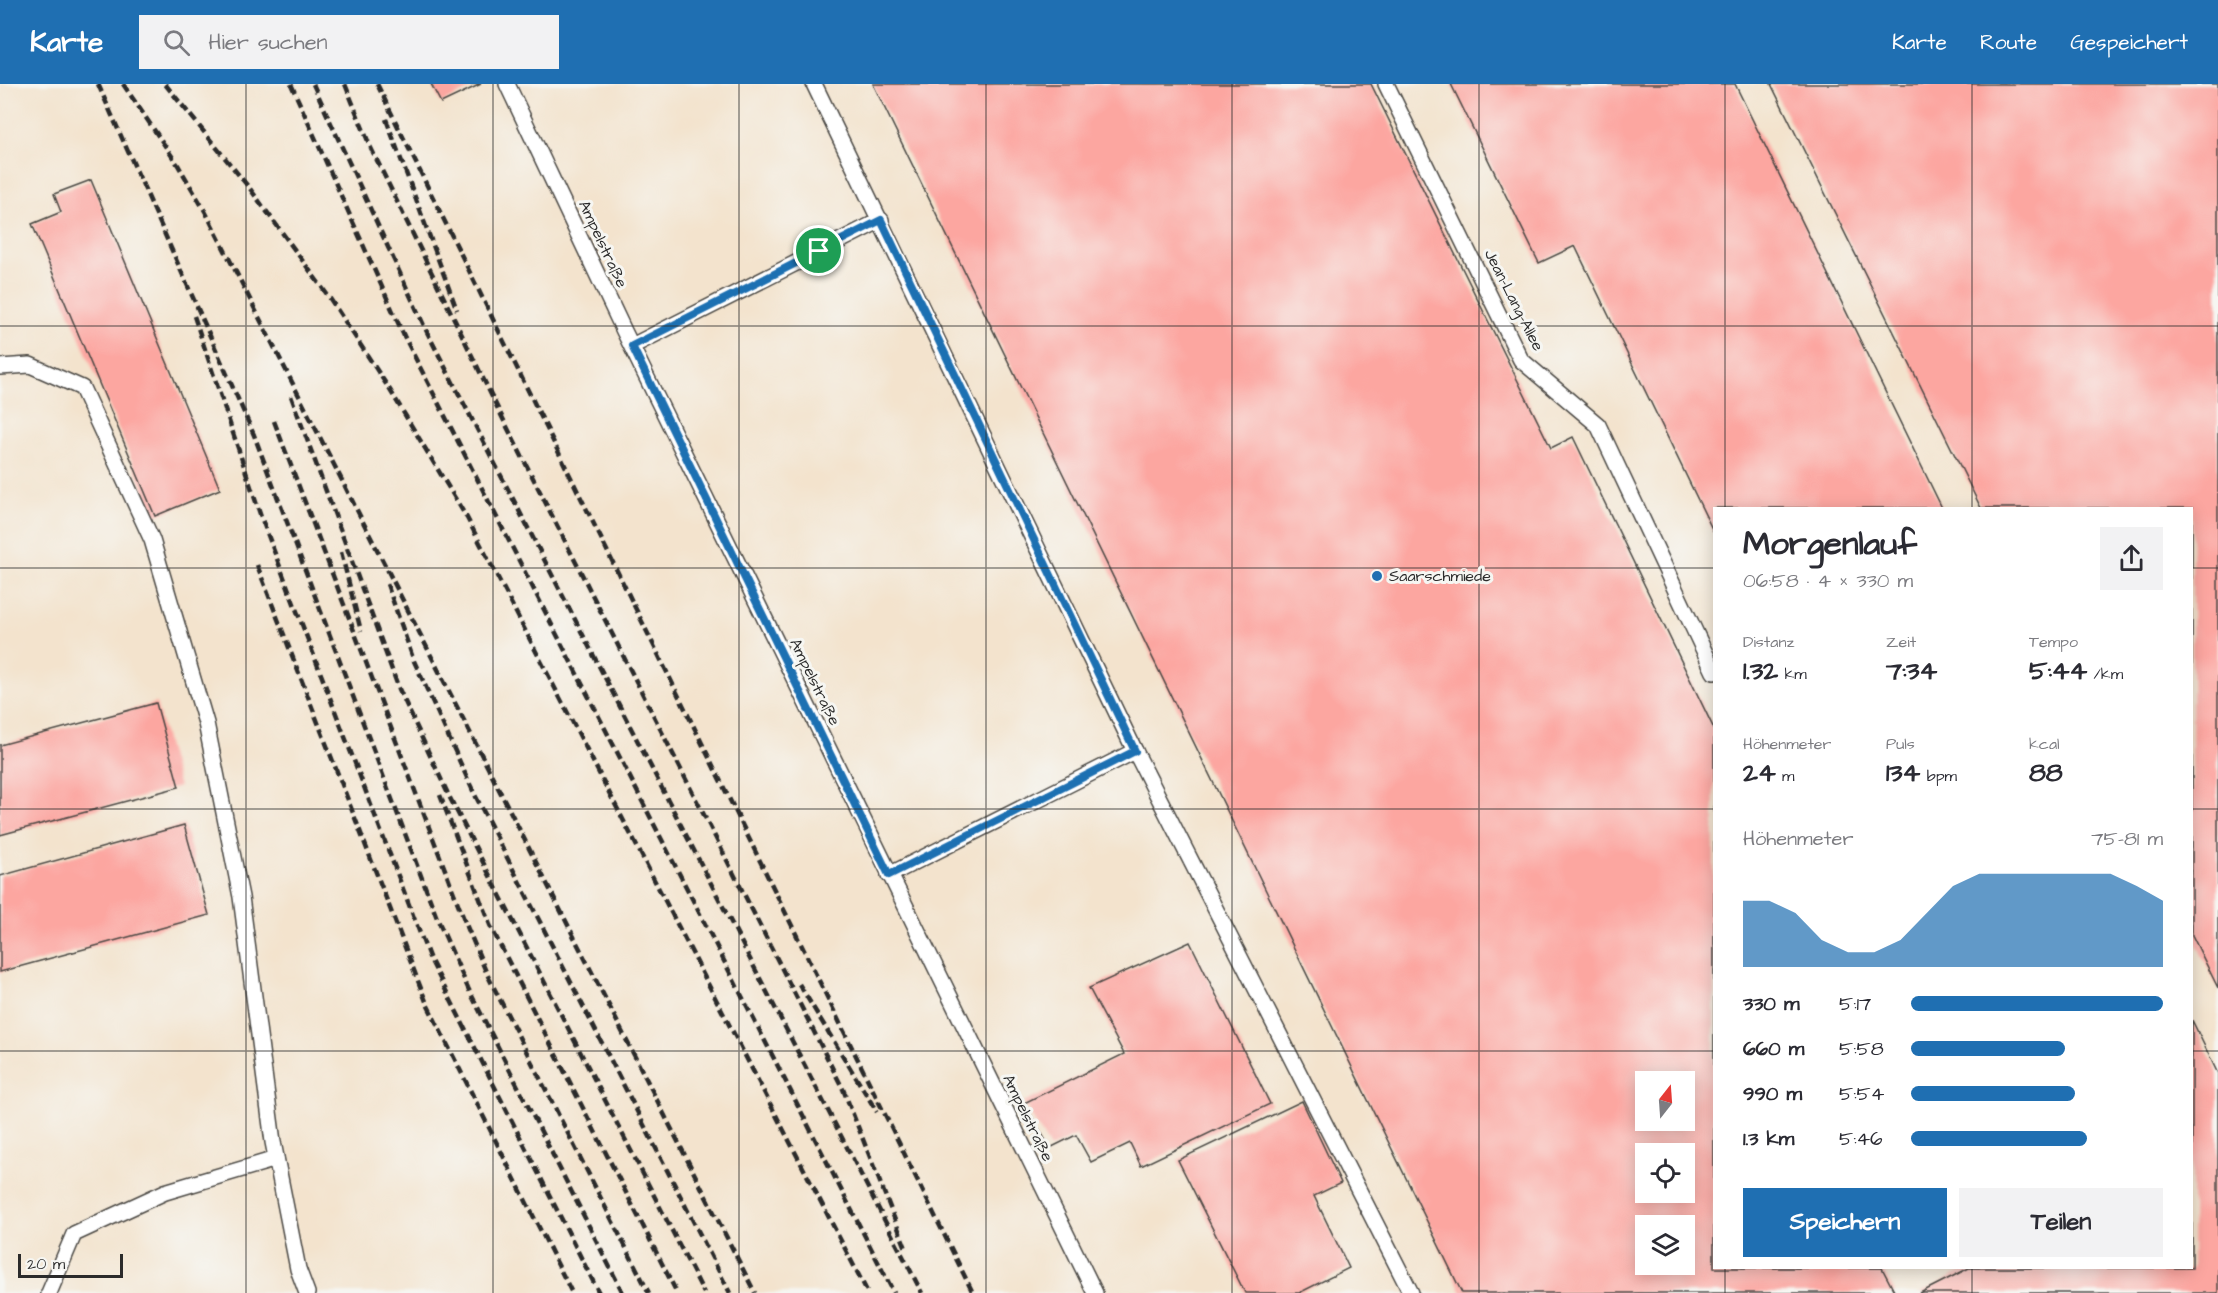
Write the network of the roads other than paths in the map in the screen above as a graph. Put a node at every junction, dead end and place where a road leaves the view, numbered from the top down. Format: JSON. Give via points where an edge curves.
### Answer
{"nodes":[{"id":1,"x":507,"y":84,"type":"edge"},
{"id":2,"x":814,"y":84,"type":"edge"},
{"id":3,"x":1386,"y":84,"type":"edge"},
{"id":4,"x":881,"y":220,"type":"junction"},
{"id":5,"x":632,"y":346,"type":"junction"},
{"id":6,"x":0,"y":367,"type":"edge"},
{"id":7,"x":1713,"y":670,"type":"edge"},
{"id":8,"x":1135,"y":751,"type":"junction"},
{"id":9,"x":889,"y":875,"type":"junction"},
{"id":10,"x":276,"y":1159,"type":"junction"},
{"id":11,"x":49,"y":1293,"type":"edge"},
{"id":12,"x":307,"y":1293,"type":"edge"},
{"id":13,"x":1095,"y":1293,"type":"edge"},
{"id":14,"x":1412,"y":1293,"type":"edge"}],
"edges":[{"from":1,"to":5,"type":"lane","name":"Ampelstraße"},
{"from":2,"to":4,"type":"lane"},
{"from":3,"to":7,"type":"lane","name":"Jean-Lang-Allee","via":[[1521,360],[1598,425]]},
{"from":4,"to":5,"type":"lane"},
{"from":4,"to":8,"type":"lane"},
{"from":5,"to":9,"type":"lane","name":"Ampelstraße"},
{"from":6,"to":10,"type":"lane","via":[[30,365],[82,388],[152,540],[206,723],[237,874]]},
{"from":8,"to":9,"type":"lane"},
{"from":8,"to":14,"type":"lane"},
{"from":9,"to":13,"type":"lane","name":"Ampelstraße"},
{"from":10,"to":11,"type":"lane","via":[[165,1192],[74,1234]]},
{"from":10,"to":12,"type":"lane","via":[[298,1269]]}]}
